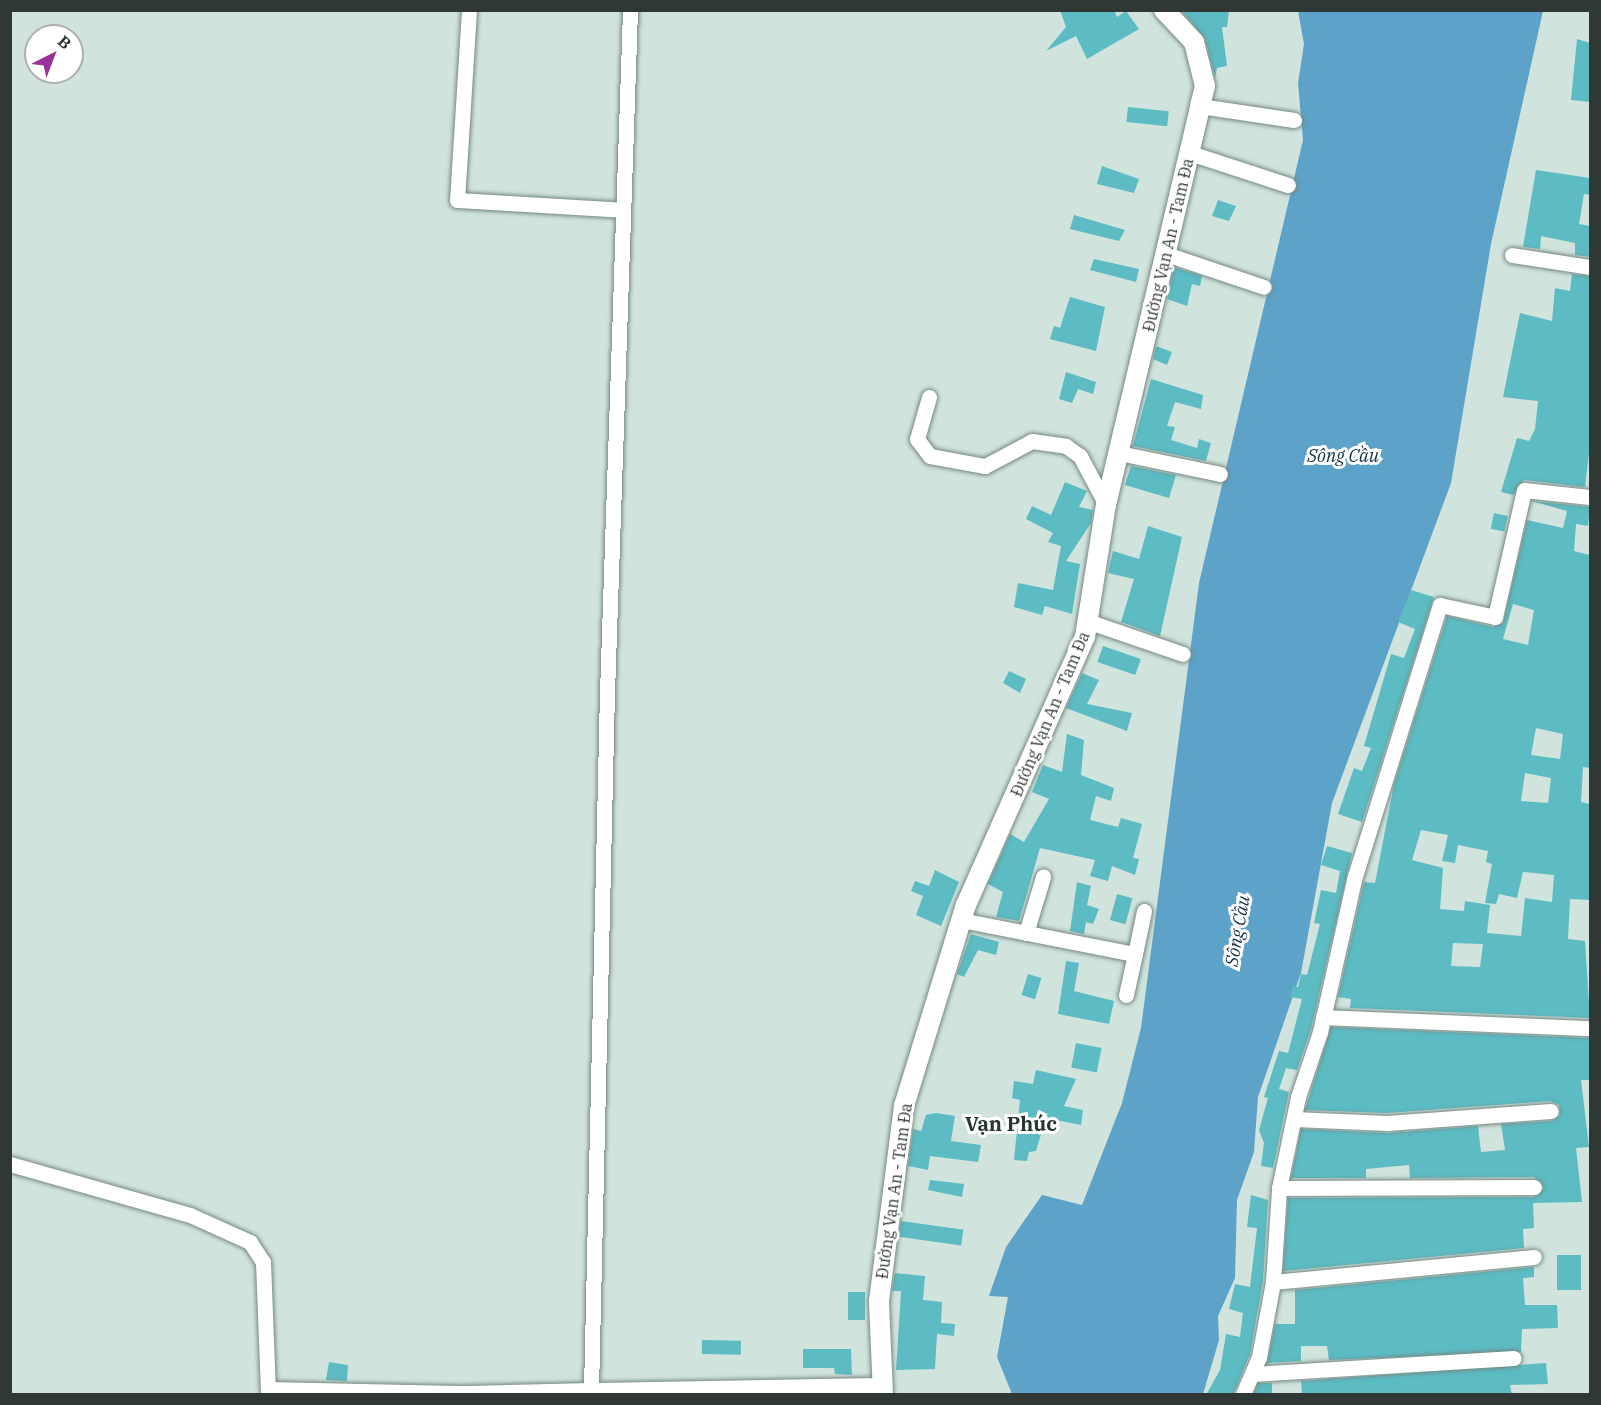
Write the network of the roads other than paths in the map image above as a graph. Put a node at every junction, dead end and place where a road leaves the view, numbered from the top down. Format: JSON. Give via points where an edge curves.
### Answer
{"nodes":[{"id":1,"x":469,"y":10,"type":"edge"},
{"id":2,"x":630,"y":10,"type":"edge"},
{"id":3,"x":1164,"y":10,"type":"edge"},
{"id":4,"x":1200,"y":106,"type":"junction"},
{"id":5,"x":1294,"y":120,"type":"dead end"},
{"id":6,"x":1190,"y":153,"type":"junction"},
{"id":7,"x":1288,"y":186,"type":"dead end"},
{"id":8,"x":623,"y":210,"type":"junction"},
{"id":9,"x":1166,"y":254,"type":"junction"},
{"id":10,"x":1512,"y":255,"type":"dead end"},
{"id":11,"x":1590,"y":267,"type":"edge"},
{"id":12,"x":1264,"y":287,"type":"dead end"},
{"id":13,"x":929,"y":397,"type":"dead end"},
{"id":14,"x":1119,"y":453,"type":"junction"},
{"id":15,"x":1220,"y":474,"type":"dead end"},
{"id":16,"x":1590,"y":497,"type":"edge"},
{"id":17,"x":1107,"y":505,"type":"junction"},
{"id":18,"x":1090,"y":622,"type":"junction"},
{"id":19,"x":1183,"y":654,"type":"dead end"},
{"id":20,"x":1043,"y":877,"type":"dead end"},
{"id":21,"x":1144,"y":911,"type":"dead end"},
{"id":22,"x":961,"y":920,"type":"junction"},
{"id":23,"x":1026,"y":933,"type":"junction"},
{"id":24,"x":1135,"y":954,"type":"junction"},
{"id":25,"x":1126,"y":995,"type":"dead end"},
{"id":26,"x":1323,"y":1017,"type":"junction"},
{"id":27,"x":1590,"y":1028,"type":"edge"},
{"id":28,"x":1551,"y":1111,"type":"dead end"},
{"id":29,"x":1294,"y":1119,"type":"junction"},
{"id":30,"x":10,"y":1164,"type":"edge"},
{"id":31,"x":1534,"y":1187,"type":"dead end"},
{"id":32,"x":1279,"y":1188,"type":"junction"},
{"id":33,"x":1534,"y":1257,"type":"dead end"},
{"id":34,"x":1273,"y":1282,"type":"junction"},
{"id":35,"x":1514,"y":1358,"type":"dead end"},
{"id":36,"x":1252,"y":1374,"type":"junction"},
{"id":37,"x":591,"y":1390,"type":"junction"},
{"id":38,"x":883,"y":1390,"type":"edge"},
{"id":39,"x":268,"y":1392,"type":"edge"},
{"id":40,"x":771,"y":1392,"type":"edge"},
{"id":41,"x":1243,"y":1395,"type":"edge"}],
"edges":[{"from":1,"to":8,"type":"street","via":[[458,200]]},
{"from":2,"to":8,"type":"street"},
{"from":3,"to":4,"type":"main road","name":"Đường Vạn An - Tam Đa","via":[[1194,42],[1201,65]]},
{"from":4,"to":5,"type":"street"},
{"from":4,"to":6,"type":"main road","name":"Đường Vạn An - Tam Đa"},
{"from":6,"to":7,"type":"street"},
{"from":6,"to":9,"type":"main road","name":"Đường Vạn An - Tam Đa"},
{"from":8,"to":37,"type":"street"},
{"from":9,"to":12,"type":"street"},
{"from":9,"to":14,"type":"main road","name":"Đường Vạn An - Tam Đa"},
{"from":10,"to":11,"type":"street"},
{"from":13,"to":17,"type":"street","via":[[917,440],[930,456],[985,466],[1032,441],[1059,444],[1080,456]]},
{"from":14,"to":15,"type":"street"},
{"from":14,"to":17,"type":"main road","name":"Đường Vạn An - Tam Đa"},
{"from":16,"to":26,"type":"street","via":[[1524,490],[1495,617],[1440,605],[1355,876]]},
{"from":17,"to":18,"type":"main road","name":"Đường Vạn An - Tam Đa"},
{"from":18,"to":19,"type":"street"},
{"from":18,"to":22,"type":"main road","name":"Đường Vạn An - Tam Đa"},
{"from":20,"to":23,"type":"street"},
{"from":21,"to":24,"type":"street"},
{"from":22,"to":23,"type":"street"},
{"from":22,"to":38,"type":"main road","name":"Đường Vạn An - Tam Đa","via":[[904,1106],[879,1301]]},
{"from":23,"to":24,"type":"street"},
{"from":24,"to":25,"type":"street"},
{"from":26,"to":27,"type":"street"},
{"from":26,"to":29,"type":"street"},
{"from":28,"to":29,"type":"street","via":[[1387,1123]]},
{"from":29,"to":32,"type":"street"},
{"from":30,"to":39,"type":"street","via":[[189,1215],[250,1242],[262,1262]]},
{"from":31,"to":32,"type":"street"},
{"from":32,"to":34,"type":"street"},
{"from":33,"to":34,"type":"street"},
{"from":34,"to":36,"type":"street"},
{"from":35,"to":36,"type":"street"},
{"from":36,"to":41,"type":"street"},
{"from":37,"to":39,"type":"street","via":[[466,1394]]},
{"from":37,"to":40,"type":"street"},
{"from":38,"to":40,"type":"street"}]}
